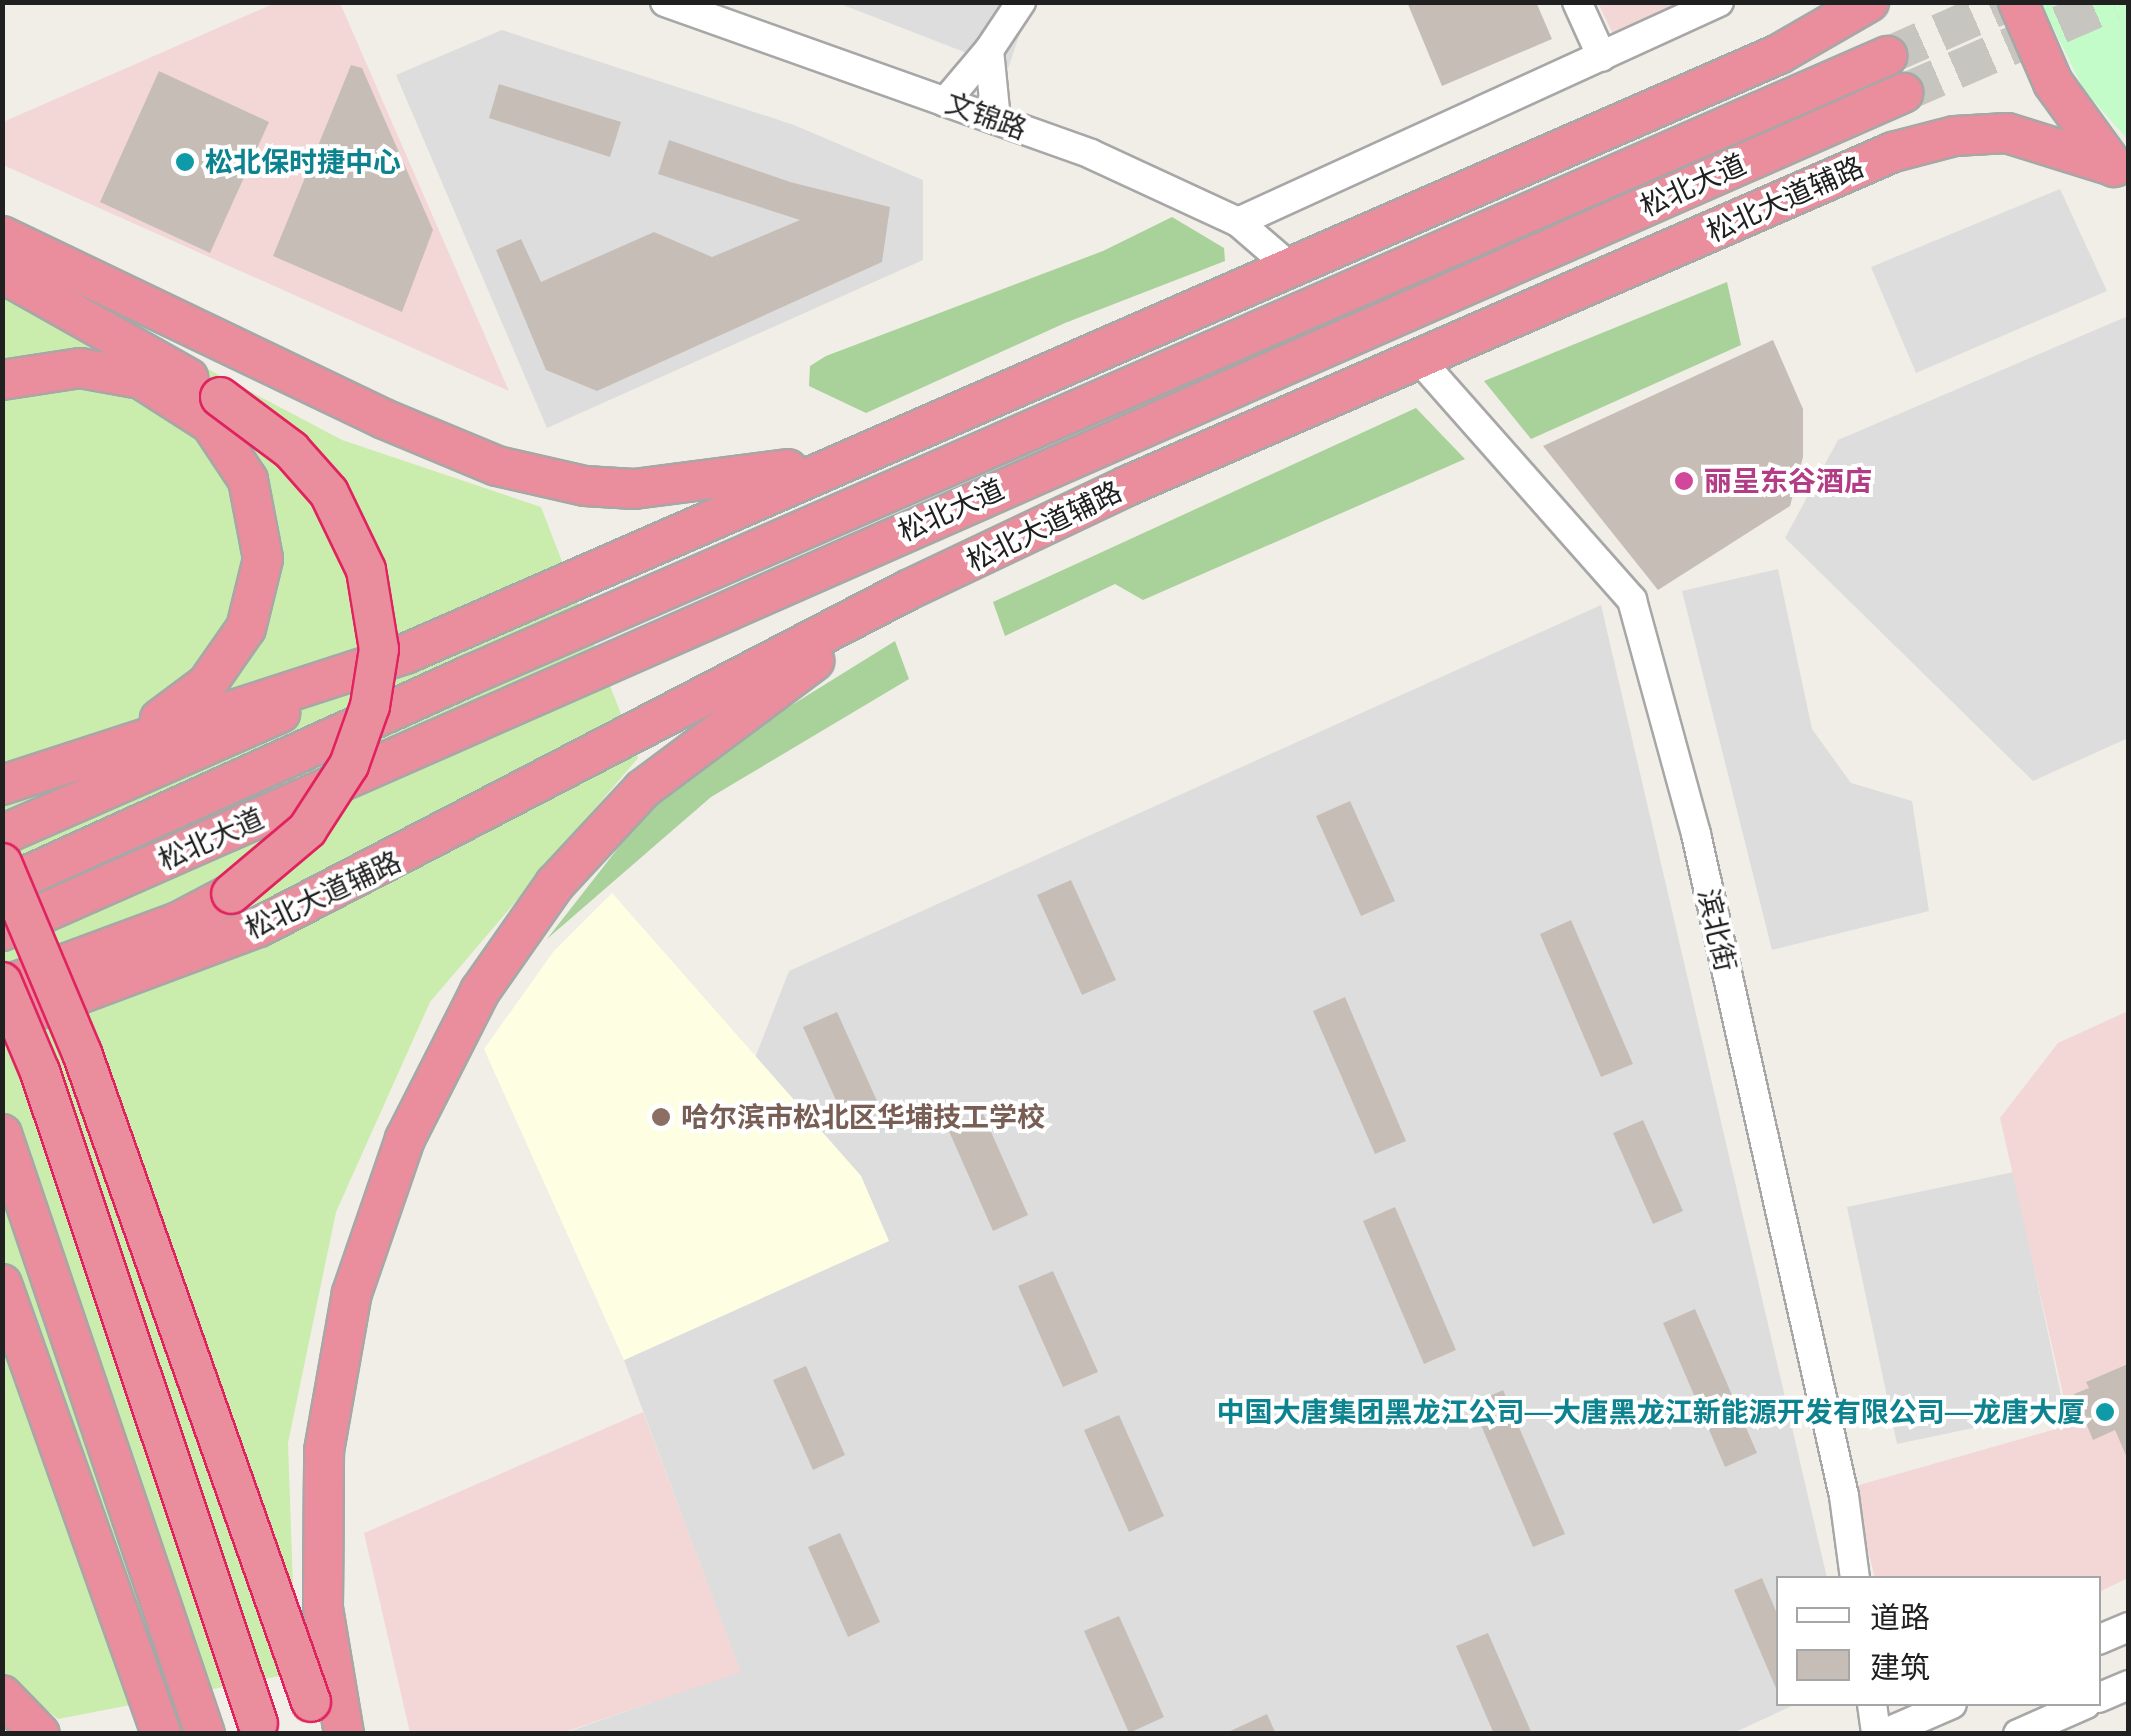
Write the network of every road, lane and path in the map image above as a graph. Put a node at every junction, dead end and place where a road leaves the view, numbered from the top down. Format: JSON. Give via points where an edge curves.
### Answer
{"nodes":[{"id":1,"x":665,"y":2,"type":"edge"},
{"id":2,"x":1022,"y":2,"type":"edge"},
{"id":3,"x":1577,"y":2,"type":"edge"},
{"id":4,"x":1719,"y":2,"type":"edge"},
{"id":5,"x":1869,"y":2,"type":"edge"},
{"id":6,"x":2018,"y":2,"type":"edge"},
{"id":7,"x":989,"y":50,"type":"junction"},
{"id":8,"x":1886,"y":56,"type":"tunnel mouth"},
{"id":9,"x":1602,"y":57,"type":"junction"},
{"id":10,"x":1903,"y":94,"type":"tunnel mouth"},
{"id":11,"x":946,"y":102,"type":"junction"},
{"id":12,"x":996,"y":120,"type":"junction"},
{"id":13,"x":2121,"y":173,"type":"edge"},
{"id":14,"x":1238,"y":222,"type":"junction"},
{"id":15,"x":2,"y":236,"type":"edge"},
{"id":16,"x":1288,"y":265,"type":"junction"},
{"id":17,"x":2,"y":273,"type":"edge"},
{"id":18,"x":1286,"y":318,"type":"junction"},
{"id":19,"x":1335,"y":341,"type":"junction"},
{"id":20,"x":1418,"y":358,"type":"junction"},
{"id":21,"x":1074,"y":362,"type":"junction"},
{"id":22,"x":14,"y":376,"type":"edge"},
{"id":23,"x":850,"y":457,"type":"junction"},
{"id":24,"x":1127,"y":486,"type":"junction"},
{"id":25,"x":908,"y":590,"type":"junction"},
{"id":26,"x":405,"y":654,"type":"junction"},
{"id":27,"x":114,"y":744,"type":"junction"},
{"id":28,"x":2,"y":785,"type":"edge"},
{"id":29,"x":2,"y":834,"type":"edge"},
{"id":30,"x":2,"y":863,"type":"edge"},
{"id":31,"x":2,"y":887,"type":"edge"},
{"id":32,"x":2,"y":931,"type":"edge"},
{"id":33,"x":2,"y":984,"type":"edge"},
{"id":34,"x":2,"y":1023,"type":"edge"},
{"id":35,"x":2,"y":1134,"type":"edge"},
{"id":36,"x":2,"y":1284,"type":"edge"},
{"id":37,"x":1855,"y":1576,"type":"edge"},
{"id":38,"x":2128,"y":1626,"type":"edge"},
{"id":39,"x":2101,"y":1639,"type":"edge"},
{"id":40,"x":2128,"y":1685,"type":"edge"},
{"id":41,"x":2,"y":1695,"type":"edge"},
{"id":42,"x":2101,"y":1697,"type":"edge"},
{"id":43,"x":1873,"y":1706,"type":"edge"},
{"id":44,"x":1947,"y":1706,"type":"edge"},
{"id":45,"x":2081,"y":1706,"type":"edge"},
{"id":46,"x":315,"y":1718,"type":"edge"},
{"id":47,"x":260,"y":1729,"type":"edge"},
{"id":48,"x":40,"y":1734,"type":"edge"},
{"id":49,"x":161,"y":1734,"type":"edge"},
{"id":50,"x":206,"y":1734,"type":"edge"},
{"id":51,"x":344,"y":1734,"type":"edge"},
{"id":52,"x":1880,"y":1734,"type":"edge"},
{"id":53,"x":2018,"y":1734,"type":"edge"}],
"edges":[{"from":1,"to":11,"type":"street","name":"文锦路"},
{"from":2,"to":7,"type":"street"},
{"from":3,"to":9,"type":"street"},
{"from":4,"to":9,"type":"street"},
{"from":5,"to":16,"type":"highway","via":[[1779,54]]},
{"from":6,"to":13,"type":"highway","via":[[2054,83]]},
{"from":7,"to":11,"type":"street"},
{"from":7,"to":12,"type":"street"},
{"from":8,"to":18,"type":"highway","name":"松北大道"},
{"from":9,"to":14,"type":"street"},
{"from":10,"to":19,"type":"highway","name":"松北大道"},
{"from":11,"to":12,"type":"street","name":"文锦路"},
{"from":12,"to":14,"type":"street","name":"文锦路","via":[[1091,154]]},
{"from":13,"to":20,"type":"highway","name":"松北大道辅路","via":[[2007,133],[1926,142]]},
{"from":14,"to":16,"type":"street","name":"文锦路"},
{"from":15,"to":23,"type":"highway","via":[[384,420],[541,478],[634,488]]},
{"from":16,"to":21,"type":"highway"},
{"from":17,"to":33,"type":"highway","bridge":true,"via":[[220,397],[292,450],[330,493],[366,570],[379,649],[370,706],[340,780],[299,838],[231,894],[178,922]]},
{"from":18,"to":21,"type":"highway"},
{"from":18,"to":31,"type":"highway","name":"松北大道"},
{"from":19,"to":24,"type":"highway"},
{"from":19,"to":32,"type":"highway","name":"松北大道"},
{"from":20,"to":24,"type":"highway","name":"松北大道辅路"},
{"from":20,"to":37,"type":"street","name":"滨北街","via":[[1632,600],[1700,853],[1844,1496]]},
{"from":21,"to":23,"type":"highway"},
{"from":22,"to":27,"type":"highway","via":[[98,369],[179,398],[237,458],[260,516],[260,582],[236,647],[191,700]]},
{"from":23,"to":26,"type":"highway"},
{"from":24,"to":25,"type":"highway","name":"松北大道辅路"},
{"from":25,"to":34,"type":"highway","name":"松北大道辅路","via":[[360,879],[259,927]]},
{"from":25,"to":51,"type":"highway","via":[[644,790],[517,934],[440,1064],[386,1187],[352,1292],[331,1396],[320,1547],[328,1650]]},
{"from":26,"to":27,"type":"highway"},
{"from":26,"to":29,"type":"highway","via":[[135,781]]},
{"from":27,"to":28,"type":"highway"},
{"from":30,"to":46,"type":"highway","bridge":true,"via":[[82,1053]]},
{"from":33,"to":47,"type":"highway","bridge":true,"via":[[40,1072]]},
{"from":35,"to":50,"type":"highway"},
{"from":36,"to":49,"type":"highway"},
{"from":38,"to":39,"type":"street"},
{"from":40,"to":42,"type":"street"},
{"from":41,"to":48,"type":"highway"},
{"from":43,"to":52,"type":"street"},
{"from":44,"to":52,"type":"street"},
{"from":45,"to":53,"type":"street"}]}
